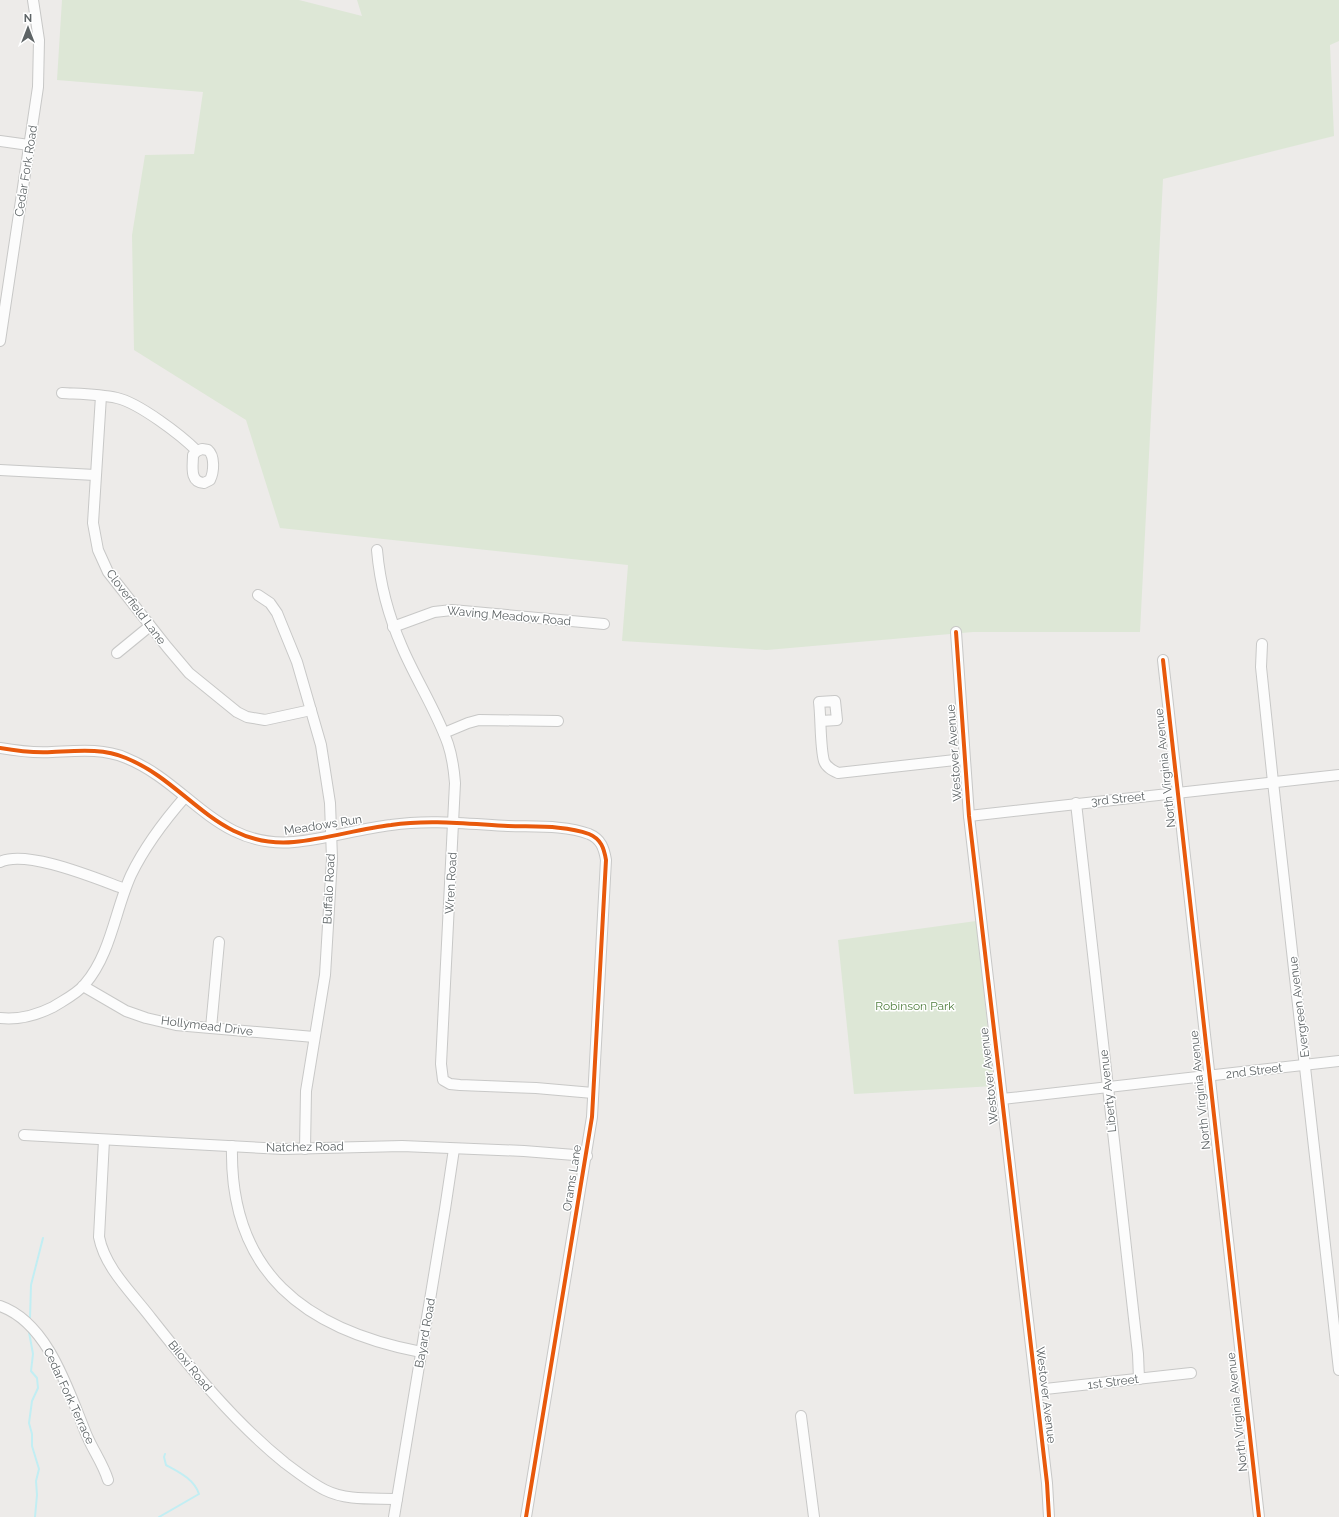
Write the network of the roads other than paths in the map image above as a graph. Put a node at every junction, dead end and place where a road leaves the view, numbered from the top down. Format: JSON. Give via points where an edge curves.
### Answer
{"nodes":[{"id":1,"x":33,"y":0,"type":"edge"},
{"id":2,"x":0,"y":141,"type":"edge"},
{"id":3,"x":30,"y":145,"type":"junction"},
{"id":4,"x":0,"y":341,"type":"edge"},
{"id":5,"x":62,"y":393,"type":"dead end"},
{"id":6,"x":101,"y":396,"type":"junction"},
{"id":7,"x":197,"y":451,"type":"dead end"},
{"id":8,"x":0,"y":470,"type":"edge"},
{"id":9,"x":95,"y":476,"type":"junction"},
{"id":10,"x":377,"y":550,"type":"dead end"},
{"id":11,"x":258,"y":595,"type":"dead end"},
{"id":12,"x":604,"y":624,"type":"dead end"},
{"id":13,"x":150,"y":626,"type":"junction"},
{"id":14,"x":393,"y":627,"type":"junction"},
{"id":15,"x":956,"y":632,"type":"dead end"},
{"id":16,"x":1262,"y":644,"type":"dead end"},
{"id":17,"x":117,"y":653,"type":"dead end"},
{"id":18,"x":1163,"y":660,"type":"dead end"},
{"id":19,"x":311,"y":710,"type":"junction"},
{"id":20,"x":558,"y":721,"type":"dead end"},
{"id":21,"x":821,"y":721,"type":"dead end"},
{"id":22,"x":444,"y":733,"type":"junction"},
{"id":23,"x":0,"y":748,"type":"edge"},
{"id":24,"x":964,"y":758,"type":"junction"},
{"id":25,"x":1339,"y":775,"type":"edge"},
{"id":26,"x":1273,"y":782,"type":"junction"},
{"id":27,"x":1178,"y":792,"type":"junction"},
{"id":28,"x":184,"y":797,"type":"junction"},
{"id":29,"x":1076,"y":804,"type":"junction"},
{"id":30,"x":969,"y":816,"type":"junction"},
{"id":31,"x":454,"y":824,"type":"junction"},
{"id":32,"x":331,"y":836,"type":"junction"},
{"id":33,"x":600,"y":841,"type":"joint"},
{"id":34,"x":0,"y":862,"type":"edge"},
{"id":35,"x":125,"y":889,"type":"junction"},
{"id":36,"x":219,"y":942,"type":"dead end"},
{"id":37,"x":84,"y":986,"type":"junction"},
{"id":38,"x":0,"y":1018,"type":"edge"},
{"id":39,"x":211,"y":1028,"type":"junction"},
{"id":40,"x":314,"y":1037,"type":"junction"},
{"id":41,"x":1339,"y":1061,"type":"edge"},
{"id":42,"x":1305,"y":1064,"type":"junction"},
{"id":43,"x":1209,"y":1076,"type":"junction"},
{"id":44,"x":1108,"y":1087,"type":"junction"},
{"id":45,"x":593,"y":1094,"type":"junction"},
{"id":46,"x":1002,"y":1099,"type":"junction"},
{"id":47,"x":24,"y":1135,"type":"dead end"},
{"id":48,"x":104,"y":1140,"type":"junction"},
{"id":49,"x":232,"y":1146,"type":"junction"},
{"id":50,"x":454,"y":1148,"type":"junction"},
{"id":51,"x":305,"y":1149,"type":"junction"},
{"id":52,"x":587,"y":1156,"type":"junction"},
{"id":53,"x":0,"y":1306,"type":"edge"},
{"id":54,"x":421,"y":1352,"type":"junction"},
{"id":55,"x":1339,"y":1370,"type":"edge"},
{"id":56,"x":1190,"y":1373,"type":"dead end"},
{"id":57,"x":1139,"y":1378,"type":"junction"},
{"id":58,"x":1036,"y":1390,"type":"junction"},
{"id":59,"x":801,"y":1416,"type":"dead end"},
{"id":60,"x":108,"y":1480,"type":"dead end"},
{"id":61,"x":397,"y":1499,"type":"junction"},
{"id":62,"x":394,"y":1517,"type":"edge"},
{"id":63,"x":526,"y":1517,"type":"edge"},
{"id":64,"x":814,"y":1517,"type":"edge"},
{"id":65,"x":1049,"y":1517,"type":"edge"},
{"id":66,"x":1259,"y":1517,"type":"edge"}],
"edges":[{"from":1,"to":3,"type":"street","name":"Cedar Fork Road","via":[[39,40],[39,76]]},
{"from":2,"to":3,"type":"street"},
{"from":3,"to":4,"type":"street","name":"Cedar Fork Road"},
{"from":5,"to":6,"type":"street"},
{"from":6,"to":7,"type":"street","via":[[118,398],[134,405],[186,440]]},
{"from":6,"to":9,"type":"street","name":"Cloverfield Lane"},
{"from":8,"to":9,"type":"street"},
{"from":9,"to":13,"type":"street","name":"Cloverfield Lane","via":[[93,523],[98,550],[108,572]]},
{"from":10,"to":14,"type":"street","name":"Wren Road","via":[[383,595]]},
{"from":11,"to":19,"type":"street","name":"Buffalo Road","via":[[270,603],[285,631]]},
{"from":12,"to":14,"type":"street","name":"Waving Meadow Road","via":[[452,610],[434,612]]},
{"from":13,"to":17,"type":"street"},
{"from":13,"to":19,"type":"street","name":"Cloverfield Lane","via":[[189,673],[237,712],[247,717],[265,720]]},
{"from":14,"to":22,"type":"street","name":"Wren Road"},
{"from":15,"to":24,"type":"street","name":"Westover Avenue"},
{"from":16,"to":26,"type":"street","name":"Evergreen Avenue","via":[[1261,667]]},
{"from":18,"to":27,"type":"street","name":"North Virginia Avenue"},
{"from":19,"to":32,"type":"street","name":"Buffalo Road","via":[[325,769]]},
{"from":20,"to":22,"type":"street","via":[[479,720]]},
{"from":21,"to":24,"type":"street","via":[[824,761],[830,770],[838,773]]},
{"from":22,"to":31,"type":"street","name":"Wren Road","via":[[453,763]]},
{"from":23,"to":28,"type":"street","name":"Meadows Run","via":[[51,752],[80,750],[126,758],[157,775]]},
{"from":24,"to":30,"type":"street","name":"Westover Avenue"},
{"from":25,"to":26,"type":"street","name":"3rd Street"},
{"from":26,"to":27,"type":"street","name":"3rd Street"},
{"from":26,"to":42,"type":"street","name":"Evergreen Avenue"},
{"from":27,"to":29,"type":"street","name":"3rd Street"},
{"from":27,"to":43,"type":"street","name":"North Virginia Avenue"},
{"from":28,"to":32,"type":"street","name":"Meadows Run","via":[[220,824],[259,840],[293,842]]},
{"from":28,"to":35,"type":"street","via":[[148,843]]},
{"from":29,"to":30,"type":"street","name":"3rd Street"},
{"from":29,"to":44,"type":"street","name":"Liberty Avenue"},
{"from":30,"to":46,"type":"street","name":"Westover Avenue"},
{"from":31,"to":32,"type":"street","name":"Meadows Run","via":[[391,825]]},
{"from":31,"to":33,"type":"street","name":"Meadows Run","via":[[558,828],[589,834]]},
{"from":31,"to":45,"type":"street","name":"Wren Road","via":[[441,1064],[443,1080],[460,1085],[536,1088]]},
{"from":32,"to":40,"type":"street","name":"Buffalo Road","via":[[325,975]]},
{"from":33,"to":45,"type":"street","name":"Orams Lane","via":[[605,850],[606,860]]},
{"from":34,"to":35,"type":"street","via":[[16,858],[47,864],[76,871]]},
{"from":35,"to":37,"type":"street","via":[[102,956]]},
{"from":36,"to":39,"type":"street"},
{"from":37,"to":38,"type":"street","via":[[46,1010],[26,1017]]},
{"from":37,"to":39,"type":"street","name":"Hollymead Drive","via":[[126,1012],[176,1025]]},
{"from":39,"to":40,"type":"street","name":"Hollymead Drive"},
{"from":40,"to":51,"type":"street","name":"Buffalo Road","via":[[306,1091]]},
{"from":41,"to":42,"type":"street","name":"2nd Street"},
{"from":42,"to":43,"type":"street","name":"2nd Street"},
{"from":42,"to":55,"type":"street","name":"Evergreen Avenue"},
{"from":43,"to":44,"type":"street","name":"2nd Street"},
{"from":43,"to":66,"type":"street","name":"North Virginia Avenue"},
{"from":44,"to":46,"type":"street","name":"2nd Street"},
{"from":44,"to":57,"type":"street","name":"Liberty Avenue"},
{"from":45,"to":52,"type":"street","name":"Orams Lane"},
{"from":46,"to":58,"type":"street","name":"Westover Avenue"},
{"from":47,"to":48,"type":"street","name":"Natchez Road"},
{"from":48,"to":49,"type":"street","name":"Natchez Road"},
{"from":48,"to":61,"type":"street","name":"Biloxi Road","via":[[99,1237],[101,1248],[117,1276],[176,1350],[231,1415],[271,1452],[314,1484],[342,1496]]},
{"from":49,"to":51,"type":"street","name":"Natchez Road"},
{"from":49,"to":54,"type":"street","via":[[233,1184],[238,1216],[250,1243],[276,1282],[307,1309],[336,1325],[384,1343]]},
{"from":50,"to":51,"type":"street","name":"Natchez Road","via":[[374,1146]]},
{"from":50,"to":52,"type":"street","name":"Natchez Road"},
{"from":50,"to":54,"type":"street","name":"Bayard Road"},
{"from":52,"to":63,"type":"street","name":"Orams Lane"},
{"from":53,"to":60,"type":"street","name":"Cedar Fork Terrace","via":[[33,1328],[51,1354],[90,1443],[103,1464]]},
{"from":54,"to":61,"type":"street","name":"Bayard Road"},
{"from":56,"to":57,"type":"street","name":"1st Street"},
{"from":57,"to":58,"type":"street","name":"1st Street"},
{"from":58,"to":65,"type":"street","name":"Westover Avenue"},
{"from":59,"to":64,"type":"street"},
{"from":61,"to":62,"type":"street","name":"Bayard Road"}]}
